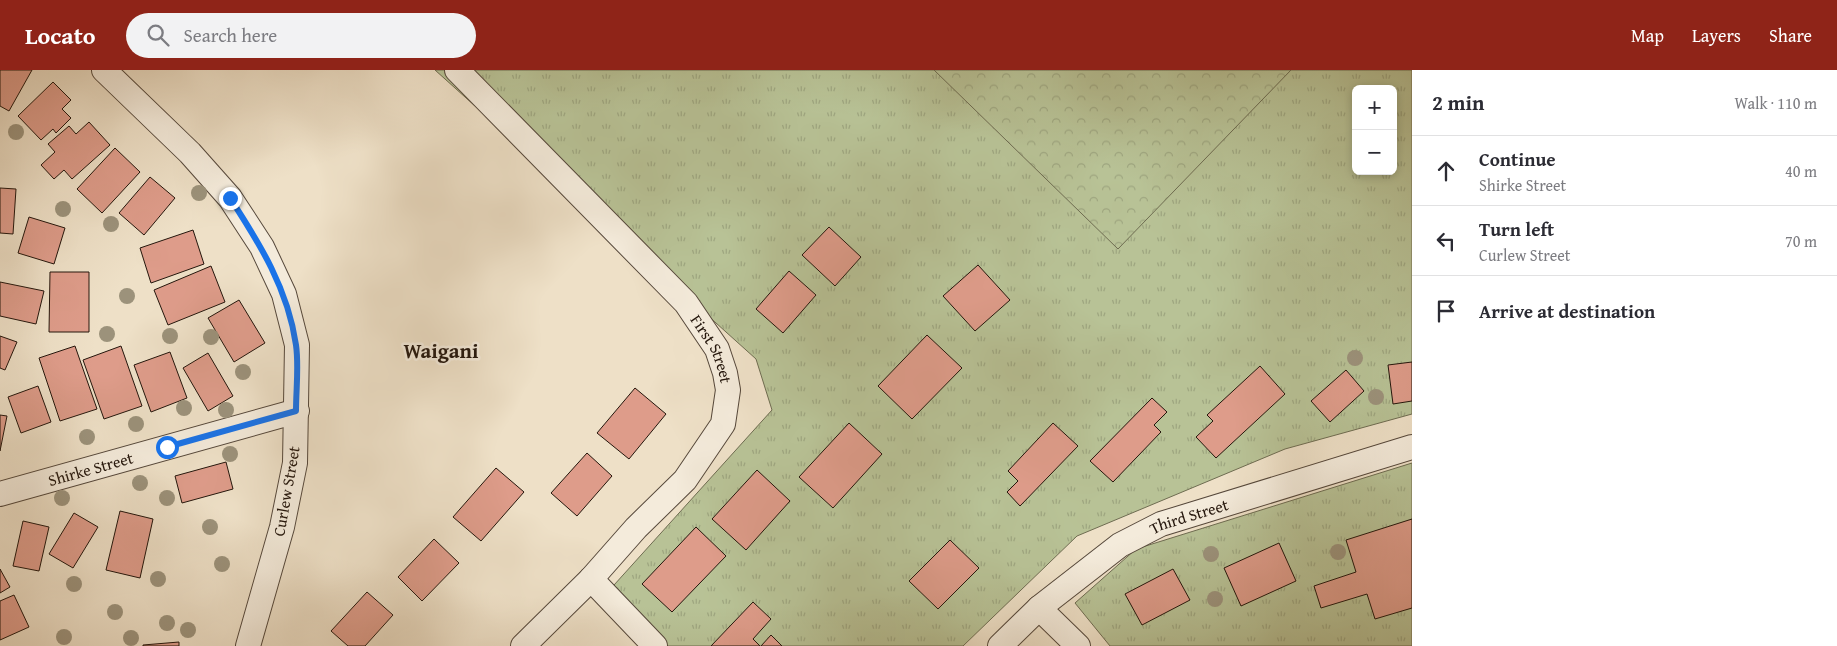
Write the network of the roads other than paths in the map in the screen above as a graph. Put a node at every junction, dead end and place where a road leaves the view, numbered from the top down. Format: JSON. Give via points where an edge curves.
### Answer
{"nodes":[{"id":1,"x":104,"y":70,"type":"edge"},
{"id":2,"x":457,"y":70,"type":"edge"},
{"id":3,"x":296,"y":411,"type":"junction"},
{"id":4,"x":1412,"y":447,"type":"edge"},
{"id":5,"x":0,"y":494,"type":"edge"},
{"id":6,"x":591,"y":580,"type":"junction"},
{"id":7,"x":1039,"y":608,"type":"junction"},
{"id":8,"x":248,"y":646,"type":"edge"},
{"id":9,"x":522,"y":646,"type":"edge"},
{"id":10,"x":655,"y":646,"type":"edge"},
{"id":11,"x":1000,"y":646,"type":"edge"},
{"id":12,"x":1078,"y":646,"type":"edge"}],
"edges":[{"from":1,"to":3,"type":"street","name":"Curlew Street","via":[[230,198],[262,247],[284,294],[296,345]]},
{"from":2,"to":6,"type":"street","name":"First Street","via":[[686,303],[717,350],[726,372],[728,390],[723,424],[685,480],[636,528]]},
{"from":3,"to":5,"type":"street","name":"Shirke Street"},
{"from":3,"to":8,"type":"street","name":"Curlew Street","via":[[295,463],[282,527]]},
{"from":4,"to":7,"type":"street","name":"Third Street","via":[[1161,524],[1120,545]]},
{"from":6,"to":9,"type":"street","name":"First Street"},
{"from":6,"to":10,"type":"street"},
{"from":7,"to":11,"type":"street","name":"Third Street"},
{"from":7,"to":12,"type":"street"}]}
